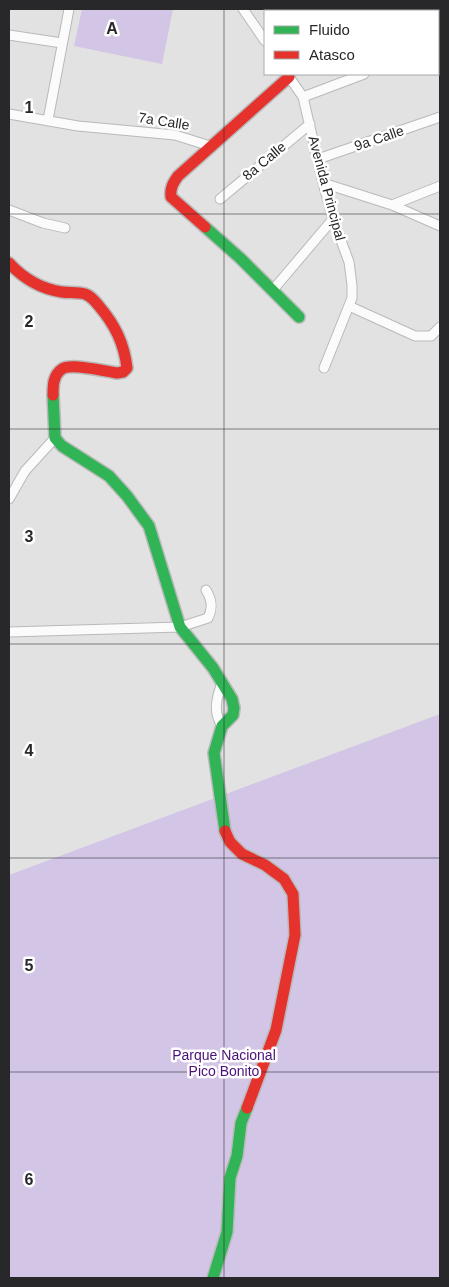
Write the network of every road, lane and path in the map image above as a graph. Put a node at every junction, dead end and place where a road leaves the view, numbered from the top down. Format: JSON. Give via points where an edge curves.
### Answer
{"nodes":[{"id":1,"x":69,"y":9,"type":"edge"},
{"id":2,"x":243,"y":9,"type":"edge"},
{"id":3,"x":9,"y":35,"type":"edge"},
{"id":4,"x":264,"y":40,"type":"edge"},
{"id":5,"x":62,"y":42,"type":"junction"},
{"id":6,"x":288,"y":75,"type":"edge"},
{"id":7,"x":361,"y":75,"type":"edge"},
{"id":8,"x":303,"y":98,"type":"junction"},
{"id":9,"x":9,"y":114,"type":"edge"},
{"id":10,"x":440,"y":117,"type":"edge"},
{"id":11,"x":48,"y":120,"type":"junction"},
{"id":12,"x":310,"y":124,"type":"junction"},
{"id":13,"x":210,"y":146,"type":"junction"},
{"id":14,"x":318,"y":159,"type":"junction"},
{"id":15,"x":323,"y":183,"type":"junction"},
{"id":16,"x":440,"y":186,"type":"edge"},
{"id":17,"x":220,"y":200,"type":"dead end"},
{"id":18,"x":392,"y":204,"type":"junction"},
{"id":19,"x":9,"y":210,"type":"edge"},
{"id":20,"x":333,"y":218,"type":"junction"},
{"id":21,"x":440,"y":226,"type":"edge"},
{"id":22,"x":65,"y":228,"type":"dead end"},
{"id":23,"x":9,"y":263,"type":"edge"},
{"id":24,"x":272,"y":291,"type":"junction"},
{"id":25,"x":349,"y":306,"type":"junction"},
{"id":26,"x":299,"y":317,"type":"dead end"},
{"id":27,"x":440,"y":327,"type":"edge"},
{"id":28,"x":324,"y":368,"type":"dead end"},
{"id":29,"x":55,"y":438,"type":"junction"},
{"id":30,"x":9,"y":499,"type":"edge"},
{"id":31,"x":206,"y":590,"type":"dead end"},
{"id":32,"x":180,"y":627,"type":"junction"},
{"id":33,"x":9,"y":632,"type":"edge"},
{"id":34,"x":222,"y":683,"type":"junction"},
{"id":35,"x":222,"y":726,"type":"junction"},
{"id":36,"x":213,"y":1278,"type":"edge"}],
"edges":[{"from":1,"to":5,"type":"street"},
{"from":2,"to":4,"type":"street"},
{"from":3,"to":5,"type":"street"},
{"from":5,"to":11,"type":"street"},
{"from":6,"to":8,"type":"street","name":"Avenida Principal"},
{"from":6,"to":13,"type":"street"},
{"from":7,"to":8,"type":"street"},
{"from":8,"to":12,"type":"street","name":"Avenida Principal"},
{"from":9,"to":11,"type":"street","name":"7a Calle"},
{"from":10,"to":14,"type":"street","name":"9a Calle"},
{"from":11,"to":13,"type":"street","name":"7a Calle","via":[[175,135]]},
{"from":12,"to":14,"type":"street","name":"Avenida Principal"},
{"from":12,"to":17,"type":"street","name":"8a Calle"},
{"from":13,"to":24,"type":"street","via":[[172,182],[171,197]]},
{"from":14,"to":15,"type":"street","name":"Avenida Principal"},
{"from":15,"to":18,"type":"street"},
{"from":15,"to":20,"type":"street","name":"Avenida Principal"},
{"from":16,"to":18,"type":"street"},
{"from":18,"to":21,"type":"street"},
{"from":19,"to":22,"type":"street"},
{"from":20,"to":24,"type":"street"},
{"from":20,"to":25,"type":"street","name":"Avenida Principal","via":[[349,262],[352,285]]},
{"from":23,"to":29,"type":"street","via":[[17,272],[46,288],[87,294],[93,298],[116,327],[126,354],[127,368],[123,372],[62,369],[54,388]]},
{"from":24,"to":26,"type":"street"},
{"from":25,"to":27,"type":"street","via":[[415,336],[431,336]]},
{"from":25,"to":28,"type":"street","name":"Avenida Principal"},
{"from":29,"to":30,"type":"street","via":[[25,471]]},
{"from":29,"to":32,"type":"street","via":[[108,476],[149,526]]},
{"from":31,"to":32,"type":"street","via":[[211,598],[208,618]]},
{"from":32,"to":33,"type":"street"},
{"from":32,"to":34,"type":"street"},
{"from":34,"to":35,"type":"street","via":[[216,706]]},
{"from":34,"to":35,"type":"street","via":[[234,708],[233,715]]},
{"from":35,"to":36,"type":"street","via":[[214,754],[225,833],[242,854],[284,879],[293,894],[295,921],[276,1030],[241,1123],[237,1156],[230,1178],[227,1232]]}]}
